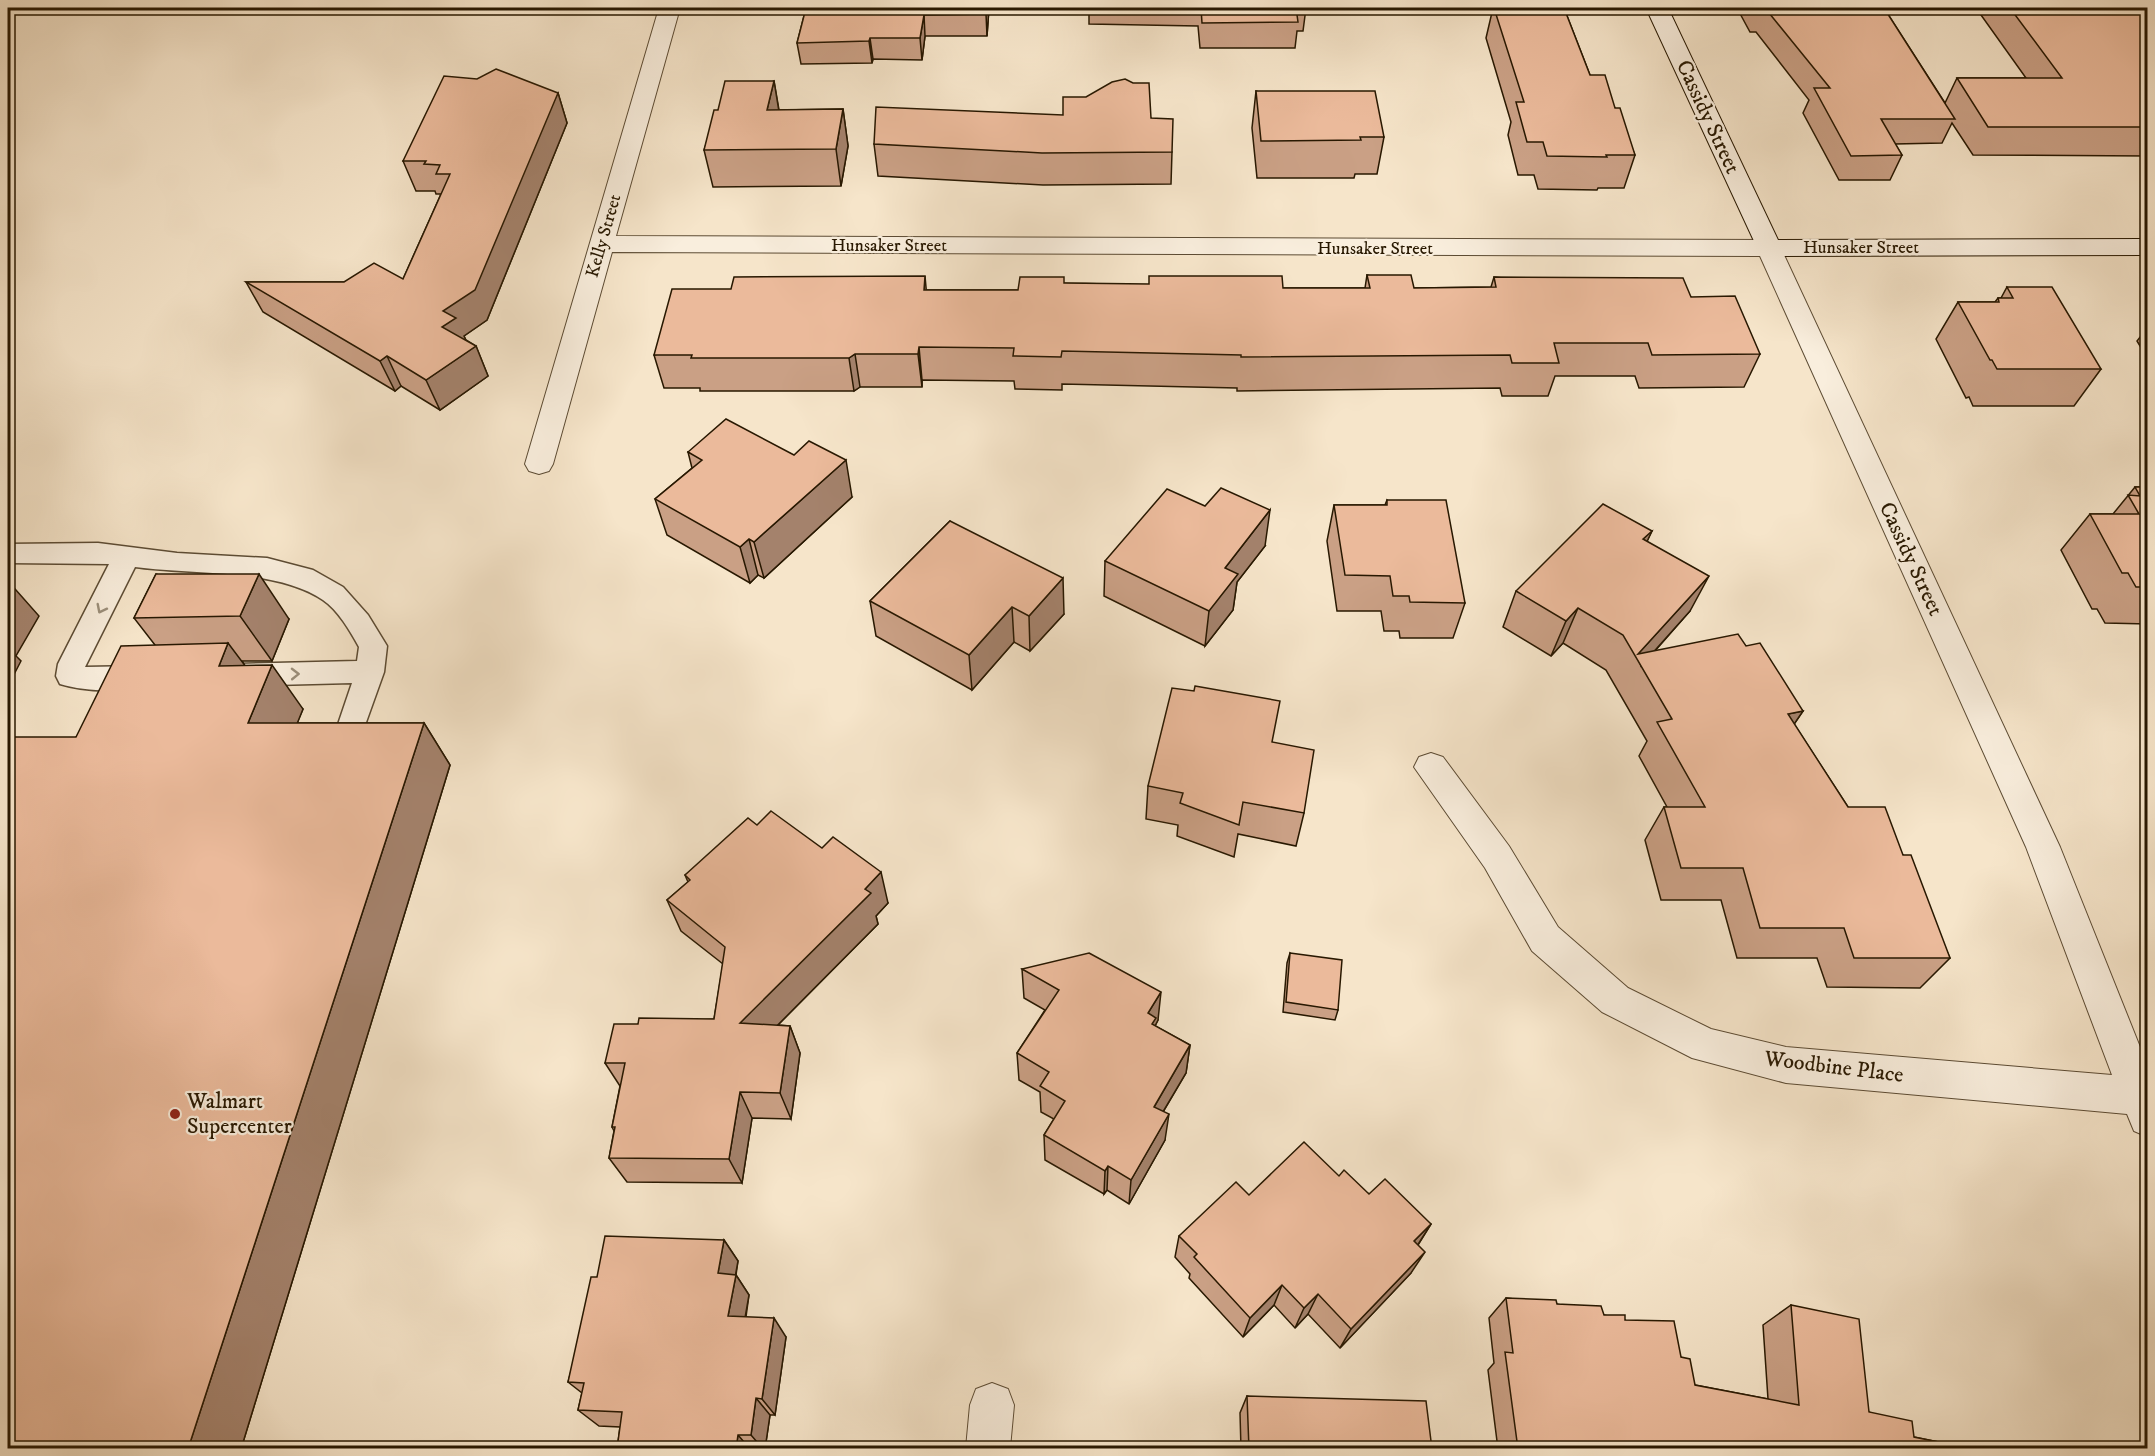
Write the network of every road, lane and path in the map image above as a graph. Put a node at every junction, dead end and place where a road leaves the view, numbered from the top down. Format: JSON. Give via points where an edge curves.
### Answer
{"nodes":[{"id":1,"x":669,"y":8,"type":"edge"},
{"id":2,"x":1658,"y":8,"type":"edge"},
{"id":3,"x":602,"y":244,"type":"junction"},
{"id":4,"x":2148,"y":247,"type":"edge"},
{"id":5,"x":1769,"y":248,"type":"junction"},
{"id":6,"x":539,"y":464,"type":"dead end"},
{"id":7,"x":8,"y":553,"type":"edge"},
{"id":8,"x":123,"y":556,"type":"junction"},
{"id":9,"x":370,"y":672,"type":"junction"},
{"id":10,"x":216,"y":675,"type":"edge"},
{"id":11,"x":169,"y":676,"type":"edge"},
{"id":12,"x":345,"y":745,"type":"edge"},
{"id":13,"x":1431,"y":767,"type":"dead end"},
{"id":14,"x":2145,"y":1104,"type":"edge"},
{"id":15,"x":992,"y":1405,"type":"dead end"},
{"id":16,"x":988,"y":1449,"type":"edge"}],
"edges":[{"from":1,"to":3,"type":"street","name":"Kelly Street"},
{"from":2,"to":5,"type":"street","name":"Cassidy Street"},
{"from":3,"to":5,"type":"street","name":"Hunsaker Street"},
{"from":3,"to":6,"type":"street","name":"Kelly Street"},
{"from":4,"to":5,"type":"street","name":"Hunsaker Street"},
{"from":5,"to":14,"type":"street","name":"Cassidy Street","via":[[2043,847]]},
{"from":7,"to":8,"type":"lane"},
{"from":8,"to":9,"type":"lane","via":[[267,568],[304,577],[334,594],[358,622],[373,646]]},
{"from":8,"to":11,"type":"lane","one_way":true,"via":[[121,570],[72,664],[70,676]]},
{"from":10,"to":9,"type":"lane","one_way":true},
{"from":9,"to":12,"type":"lane"},
{"from":13,"to":14,"type":"street","name":"Woodbine Place","via":[[1497,857],[1545,939],[1615,1000],[1705,1045],[1786,1065]]},
{"from":15,"to":16,"type":"street"}]}
